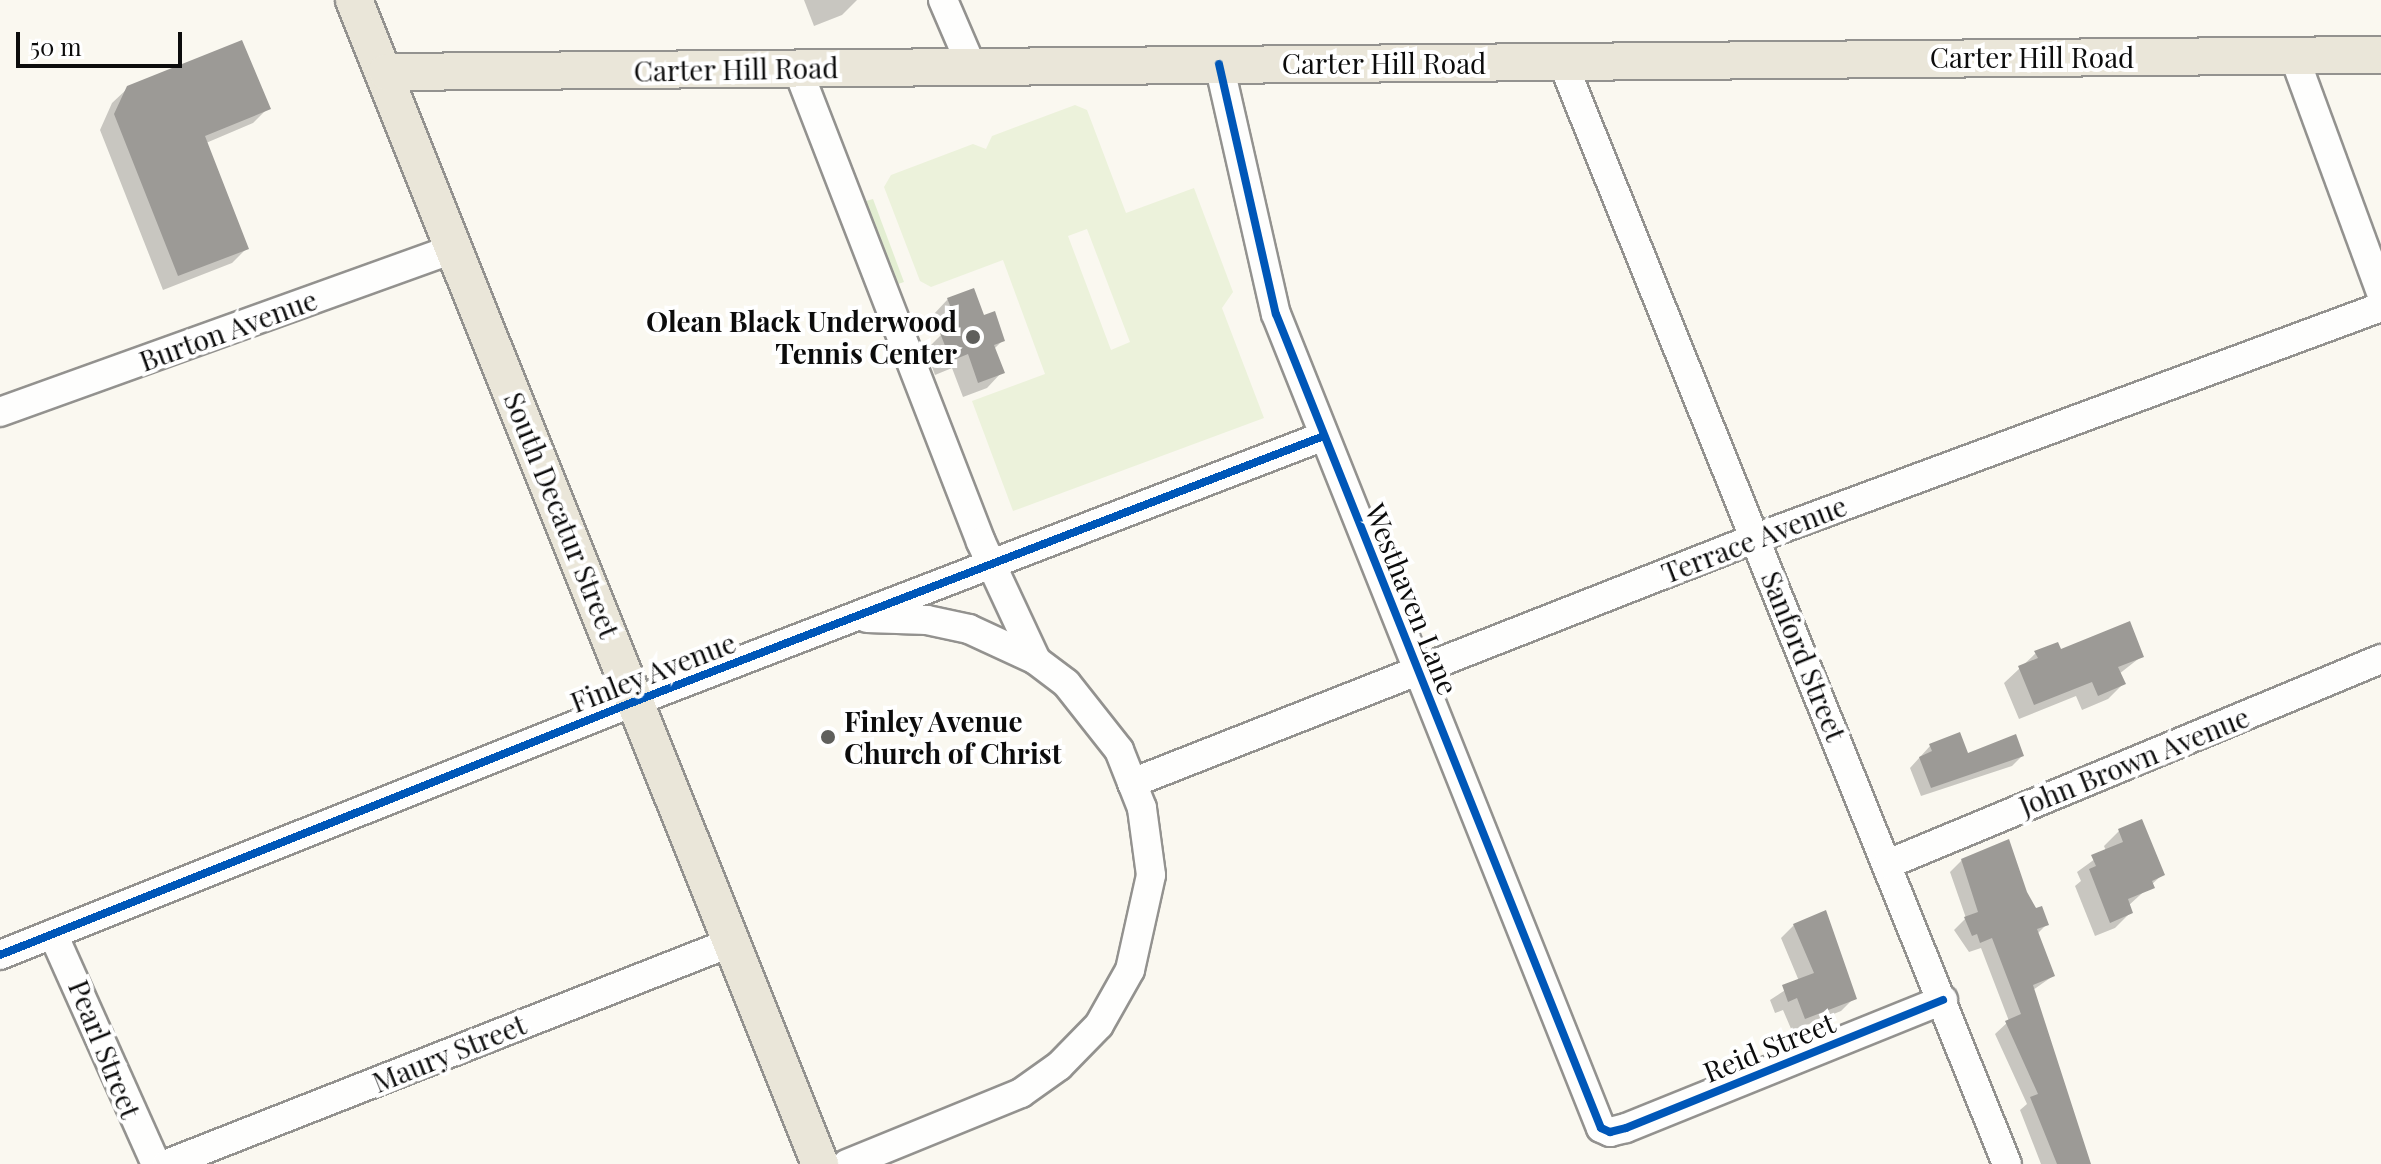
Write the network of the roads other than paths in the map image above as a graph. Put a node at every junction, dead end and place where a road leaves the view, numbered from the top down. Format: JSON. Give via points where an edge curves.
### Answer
{"nodes":[{"id":1,"x":354,"y":0,"type":"edge"},
{"id":2,"x":943,"y":0,"type":"edge"},
{"id":3,"x":2381,"y":55,"type":"edge"},
{"id":4,"x":2294,"y":56,"type":"junction"},
{"id":5,"x":1562,"y":61,"type":"junction"},
{"id":6,"x":1219,"y":64,"type":"junction"},
{"id":7,"x":971,"y":65,"type":"junction"},
{"id":8,"x":798,"y":70,"type":"junction"},
{"id":9,"x":387,"y":72,"type":"junction"},
{"id":10,"x":455,"y":248,"type":"junction"},
{"id":11,"x":2381,"y":293,"type":"edge"},
{"id":12,"x":2381,"y":307,"type":"edge"},
{"id":13,"x":0,"y":412,"type":"edge"},
{"id":14,"x":1324,"y":436,"type":"junction"},
{"id":15,"x":1756,"y":538,"type":"junction"},
{"id":16,"x":992,"y":564,"type":"junction"},
{"id":17,"x":853,"y":617,"type":"junction"},
{"id":18,"x":2381,"y":659,"type":"edge"},
{"id":19,"x":1036,"y":660,"type":"junction"},
{"id":20,"x":1417,"y":672,"type":"junction"},
{"id":21,"x":636,"y":701,"type":"junction"},
{"id":22,"x":1132,"y":783,"type":"junction"},
{"id":23,"x":1888,"y":864,"type":"junction"},
{"id":24,"x":53,"y":934,"type":"junction"},
{"id":25,"x":732,"y":942,"type":"junction"},
{"id":26,"x":0,"y":955,"type":"edge"},
{"id":27,"x":1943,"y":1000,"type":"junction"},
{"id":28,"x":1610,"y":1132,"type":"joint"},
{"id":29,"x":156,"y":1164,"type":"edge"},
{"id":30,"x":167,"y":1164,"type":"edge"},
{"id":31,"x":820,"y":1164,"type":"edge"},
{"id":32,"x":847,"y":1164,"type":"edge"},
{"id":33,"x":2007,"y":1164,"type":"edge"}],
"edges":[{"from":1,"to":9,"type":"main road","name":"South Decatur Street"},
{"from":2,"to":7,"type":"street"},
{"from":3,"to":4,"type":"main road","name":"Carter Hill Road"},
{"from":4,"to":5,"type":"main road","name":"Carter Hill Road"},
{"from":4,"to":11,"type":"street"},
{"from":5,"to":6,"type":"main road","name":"Carter Hill Road"},
{"from":5,"to":15,"type":"street","name":"Sanford Street"},
{"from":6,"to":7,"type":"main road","name":"Carter Hill Road"},
{"from":6,"to":14,"type":"street","name":"Westhaven Lane","via":[[1276,314]]},
{"from":7,"to":8,"type":"main road","name":"Carter Hill Road"},
{"from":8,"to":9,"type":"main road","name":"Carter Hill Road"},
{"from":8,"to":16,"type":"street"},
{"from":9,"to":10,"type":"main road","name":"South Decatur Street"},
{"from":10,"to":13,"type":"street","name":"Burton Avenue"},
{"from":10,"to":21,"type":"main road","name":"South Decatur Street"},
{"from":12,"to":15,"type":"street","name":"Terrace Avenue"},
{"from":14,"to":16,"type":"street","name":"Finley Avenue"},
{"from":14,"to":20,"type":"street","name":"Westhaven Lane"},
{"from":15,"to":20,"type":"street","name":"Terrace Avenue"},
{"from":15,"to":23,"type":"street","name":"Sanford Street"},
{"from":16,"to":17,"type":"street","name":"Finley Avenue"},
{"from":16,"to":19,"type":"street"},
{"from":17,"to":19,"type":"street","via":[[927,620],[969,629]]},
{"from":17,"to":21,"type":"street","name":"Finley Avenue"},
{"from":18,"to":23,"type":"street","name":"John Brown Avenue"},
{"from":19,"to":22,"type":"street","via":[[1099,718]]},
{"from":20,"to":22,"type":"street","name":"Terrace Avenue"},
{"from":20,"to":28,"type":"street","name":"Westhaven Lane","via":[[1594,1117]]},
{"from":21,"to":24,"type":"street","name":"Finley Avenue"},
{"from":21,"to":25,"type":"main road","name":"South Decatur Street"},
{"from":22,"to":32,"type":"street","via":[[1149,847],[1149,902],[1130,970],[1099,1025],[1059,1066],[1021,1093]]},
{"from":23,"to":27,"type":"street","name":"Sanford Street"},
{"from":24,"to":26,"type":"street","name":"Finley Avenue"},
{"from":24,"to":29,"type":"street","name":"Pearl Street"},
{"from":25,"to":30,"type":"street","name":"Maury Street"},
{"from":25,"to":31,"type":"main road","name":"South Decatur Street"},
{"from":27,"to":28,"type":"street","name":"Reid Street"},
{"from":27,"to":33,"type":"street","name":"Sanford Street"}]}
